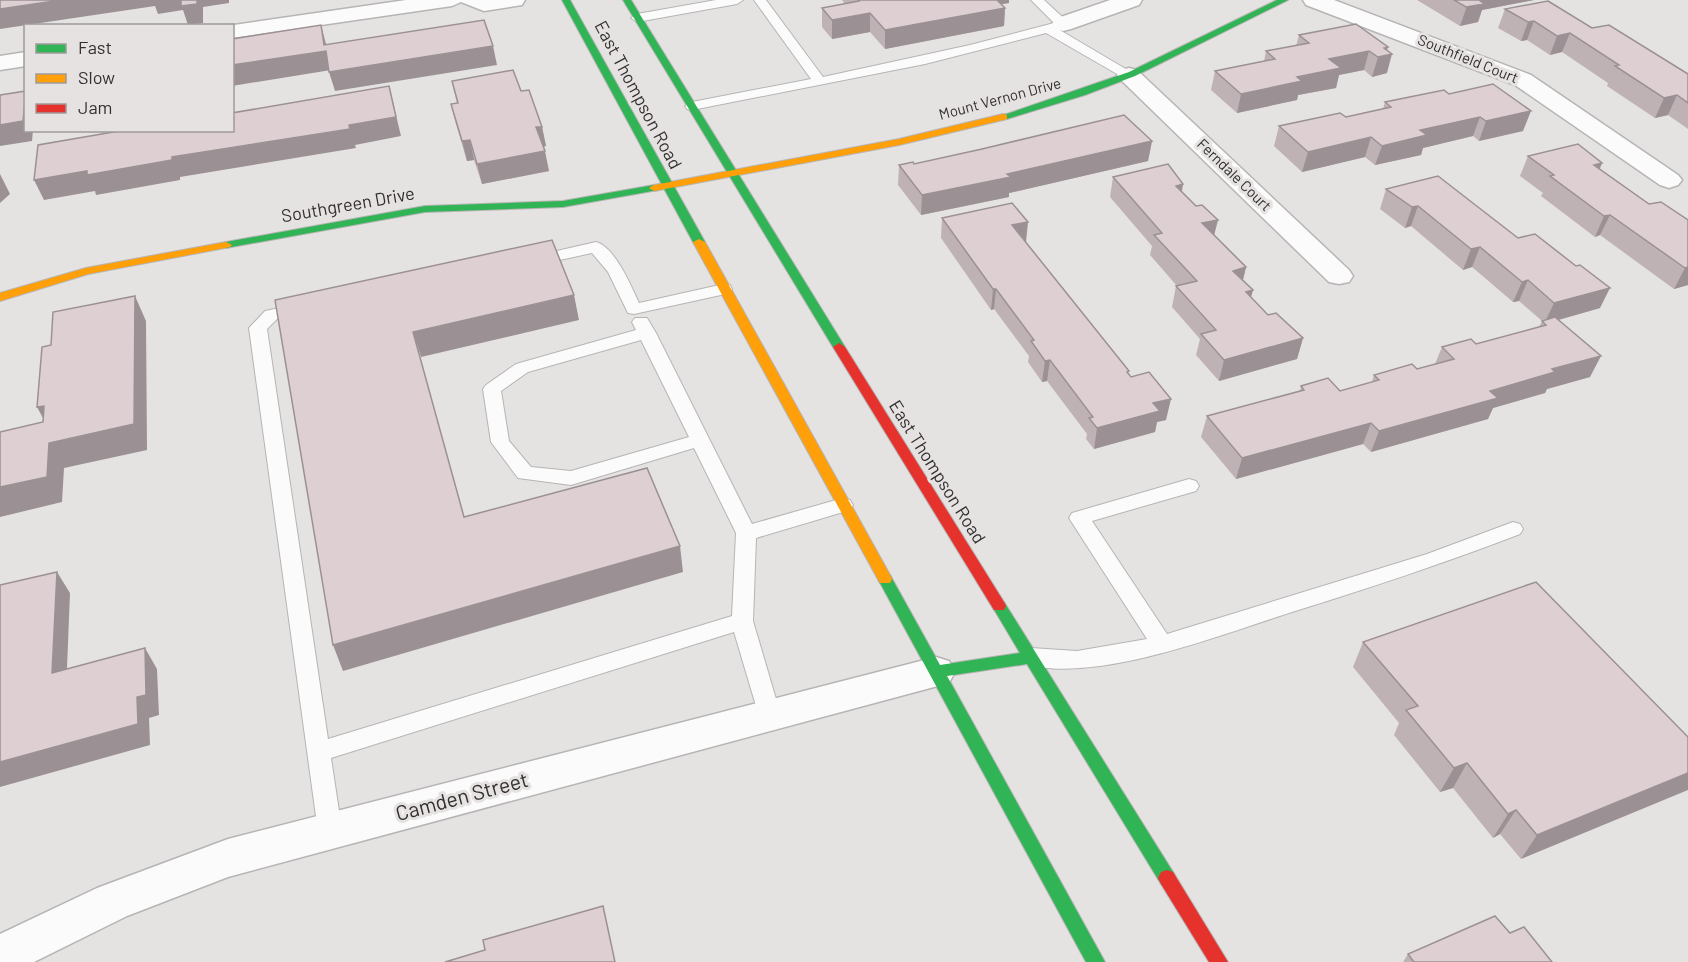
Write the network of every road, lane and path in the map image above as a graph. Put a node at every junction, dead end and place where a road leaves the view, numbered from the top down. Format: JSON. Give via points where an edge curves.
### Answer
{"nodes":[{"id":1,"x":452,"y":0,"type":"edge"},
{"id":2,"x":470,"y":0,"type":"edge"},
{"id":3,"x":514,"y":0,"type":"edge"},
{"id":4,"x":566,"y":0,"type":"edge"},
{"id":5,"x":627,"y":0,"type":"edge"},
{"id":6,"x":737,"y":0,"type":"edge"},
{"id":7,"x":760,"y":0,"type":"edge"},
{"id":8,"x":1037,"y":0,"type":"edge"},
{"id":9,"x":1131,"y":0,"type":"edge"},
{"id":10,"x":1284,"y":0,"type":"edge"},
{"id":11,"x":1314,"y":0,"type":"edge"},
{"id":12,"x":638,"y":18,"type":"junction"},
{"id":13,"x":1056,"y":26,"type":"junction"},
{"id":14,"x":234,"y":30,"type":"edge"},
{"id":15,"x":24,"y":59,"type":"edge"},
{"id":16,"x":0,"y":63,"type":"edge"},
{"id":17,"x":1129,"y":75,"type":"junction"},
{"id":18,"x":820,"y":82,"type":"junction"},
{"id":19,"x":692,"y":106,"type":"junction"},
{"id":20,"x":734,"y":174,"type":"junction"},
{"id":21,"x":707,"y":178,"type":"joint"},
{"id":22,"x":1669,"y":180,"type":"dead end"},
{"id":23,"x":666,"y":185,"type":"junction"},
{"id":24,"x":515,"y":264,"type":"edge"},
{"id":25,"x":1339,"y":276,"type":"dead end"},
{"id":26,"x":724,"y":289,"type":"junction"},
{"id":27,"x":0,"y":297,"type":"edge"},
{"id":28,"x":317,"y":305,"type":"edge"},
{"id":29,"x":634,"y":309,"type":"junction"},
{"id":30,"x":647,"y":333,"type":"junction"},
{"id":31,"x":700,"y":440,"type":"junction"},
{"id":32,"x":1189,"y":486,"type":"dead end"},
{"id":33,"x":843,"y":505,"type":"junction"},
{"id":34,"x":1513,"y":529,"type":"dead end"},
{"id":35,"x":746,"y":533,"type":"junction"},
{"id":36,"x":742,"y":621,"type":"junction"},
{"id":37,"x":1162,"y":644,"type":"junction"},
{"id":38,"x":1031,"y":657,"type":"junction"},
{"id":39,"x":936,"y":672,"type":"junction"},
{"id":40,"x":770,"y":716,"type":"junction"},
{"id":41,"x":320,"y":752,"type":"junction"},
{"id":42,"x":330,"y":831,"type":"junction"},
{"id":43,"x":0,"y":957,"type":"edge"},
{"id":44,"x":1096,"y":962,"type":"edge"},
{"id":45,"x":1219,"y":962,"type":"edge"}],
"edges":[{"from":1,"to":14,"type":"street"},
{"from":2,"to":3,"type":"street","via":[[484,5]]},
{"from":4,"to":23,"type":"main road","name":"East Thompson Road"},
{"from":5,"to":12,"type":"main road","name":"East Thompson Road"},
{"from":6,"to":12,"type":"lane"},
{"from":7,"to":18,"type":"lane"},
{"from":8,"to":13,"type":"lane"},
{"from":9,"to":13,"type":"street"},
{"from":10,"to":17,"type":"main road","name":"Mount Vernon Drive"},
{"from":11,"to":22,"type":"street","name":"Southfield Court","via":[[1523,80]]},
{"from":12,"to":19,"type":"main road","name":"East Thompson Road"},
{"from":13,"to":17,"type":"lane"},
{"from":13,"to":18,"type":"lane","via":[[1001,44]]},
{"from":15,"to":16,"type":"street"},
{"from":17,"to":20,"type":"main road","name":"Mount Vernon Drive","via":[[975,124]]},
{"from":17,"to":25,"type":"street","name":"Ferndale Court"},
{"from":18,"to":19,"type":"lane"},
{"from":19,"to":20,"type":"main road","name":"East Thompson Road"},
{"from":20,"to":21,"type":"main road","name":"Mount Vernon Drive"},
{"from":20,"to":38,"type":"main road","name":"East Thompson Road"},
{"from":21,"to":23,"type":"main road","name":"Southgreen Drive"},
{"from":23,"to":26,"type":"main road","name":"East Thompson Road"},
{"from":23,"to":27,"type":"main road","name":"Southgreen Drive","via":[[563,204],[425,209],[86,271]]},
{"from":24,"to":29,"type":"lane","via":[[596,247],[616,272]]},
{"from":26,"to":29,"type":"lane"},
{"from":26,"to":33,"type":"main road","name":"East Thompson Road"},
{"from":28,"to":41,"type":"lane","via":[[271,315],[258,328]]},
{"from":29,"to":30,"type":"lane"},
{"from":30,"to":31,"type":"lane"},
{"from":30,"to":31,"type":"lane","via":[[522,368],[492,389],[500,442],[525,473],[571,478]]},
{"from":31,"to":35,"type":"lane"},
{"from":32,"to":37,"type":"lane","via":[[1079,518]]},
{"from":33,"to":35,"type":"lane"},
{"from":33,"to":39,"type":"main road","name":"East Thompson Road"},
{"from":34,"to":37,"type":"lane","via":[[1434,559]]},
{"from":35,"to":36,"type":"lane"},
{"from":36,"to":40,"type":"lane"},
{"from":36,"to":41,"type":"lane"},
{"from":37,"to":38,"type":"lane","via":[[1077,660]]},
{"from":38,"to":39,"type":"main road"},
{"from":38,"to":45,"type":"main road","name":"East Thompson Road"},
{"from":39,"to":40,"type":"street","name":"Camden Street"},
{"from":39,"to":44,"type":"main road","name":"East Thompson Road"},
{"from":40,"to":42,"type":"street","name":"Camden Street"},
{"from":41,"to":42,"type":"lane"},
{"from":42,"to":43,"type":"street","name":"Camden Street","via":[[228,858],[152,884],[80,915]]}]}
